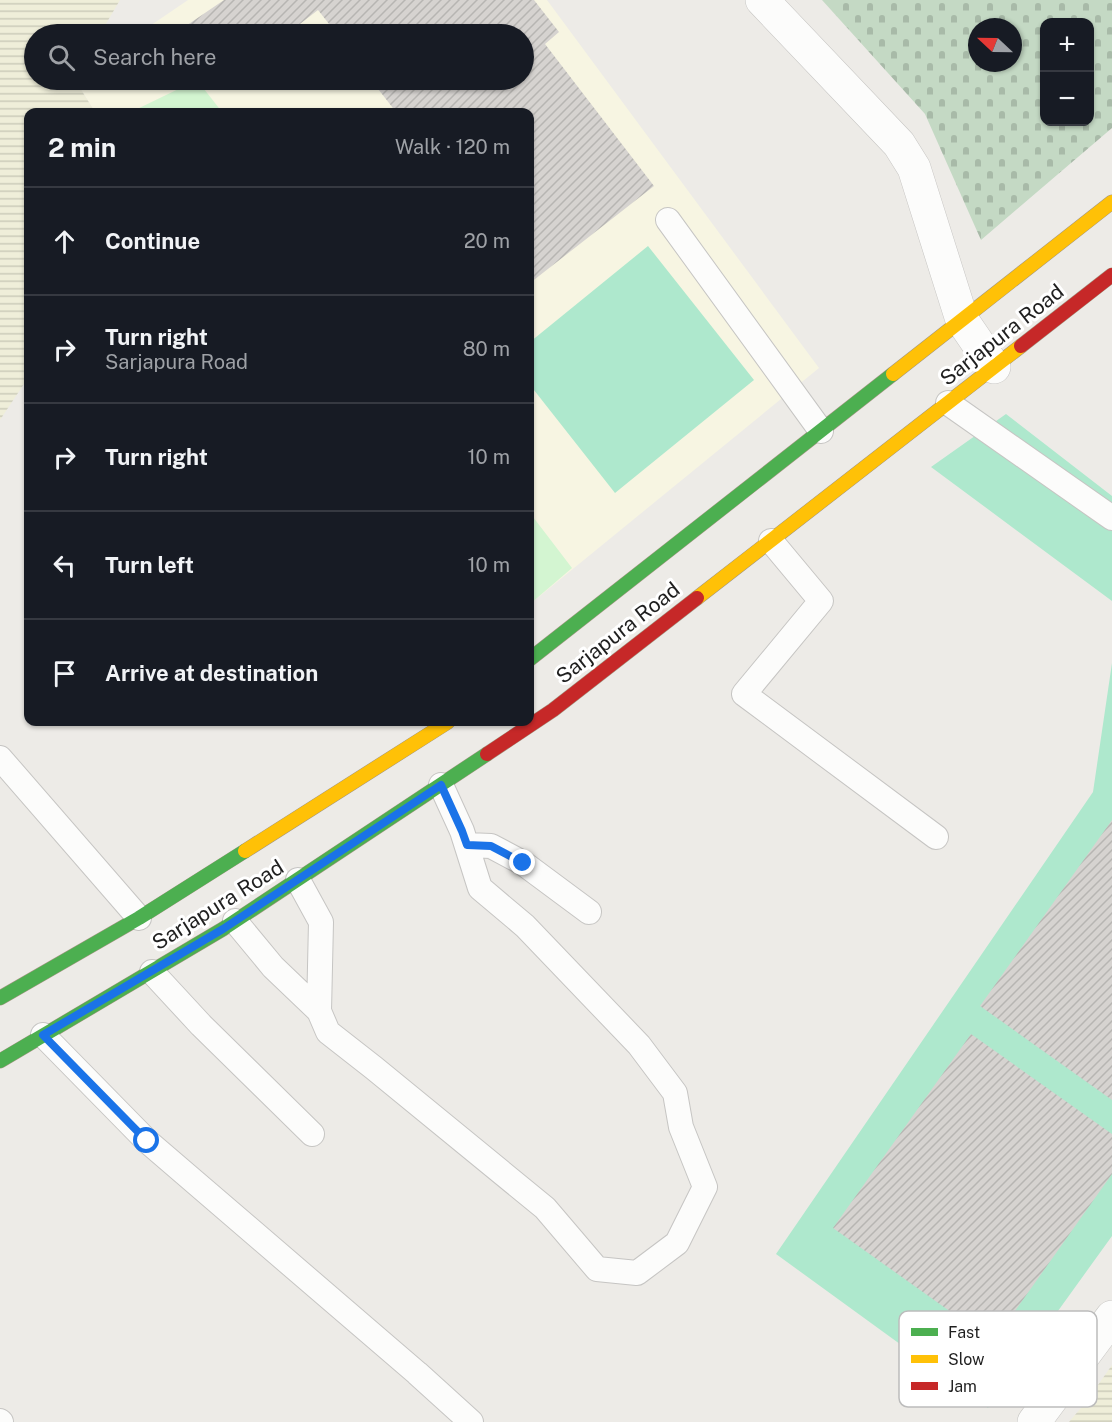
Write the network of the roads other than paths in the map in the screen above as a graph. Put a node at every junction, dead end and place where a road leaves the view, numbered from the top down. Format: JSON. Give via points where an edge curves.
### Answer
{"nodes":[{"id":1,"x":762,"y":0,"type":"edge"},
{"id":2,"x":1112,"y":202,"type":"edge"},
{"id":3,"x":668,"y":220,"type":"dead end"},
{"id":4,"x":1112,"y":275,"type":"edge"},
{"id":5,"x":962,"y":320,"type":"junction"},
{"id":6,"x":994,"y":367,"type":"junction"},
{"id":7,"x":948,"y":403,"type":"junction"},
{"id":8,"x":820,"y":431,"type":"junction"},
{"id":9,"x":1112,"y":518,"type":"edge"},
{"id":10,"x":771,"y":541,"type":"junction"},
{"id":11,"x":534,"y":656,"type":"edge"},
{"id":12,"x":534,"y":723,"type":"edge"},
{"id":13,"x":442,"y":726,"type":"edge"},
{"id":14,"x":529,"y":726,"type":"edge"},
{"id":15,"x":0,"y":758,"type":"edge"},
{"id":16,"x":441,"y":785,"type":"junction"},
{"id":17,"x":936,"y":837,"type":"dead end"},
{"id":18,"x":467,"y":845,"type":"junction"},
{"id":19,"x":298,"y":880,"type":"junction"},
{"id":20,"x":589,"y":912,"type":"dead end"},
{"id":21,"x":139,"y":918,"type":"junction"},
{"id":22,"x":235,"y":921,"type":"junction"},
{"id":23,"x":152,"y":972,"type":"junction"},
{"id":24,"x":0,"y":998,"type":"edge"},
{"id":25,"x":319,"y":1011,"type":"junction"},
{"id":26,"x":43,"y":1035,"type":"junction"},
{"id":27,"x":0,"y":1061,"type":"edge"},
{"id":28,"x":312,"y":1134,"type":"dead end"},
{"id":29,"x":1112,"y":1317,"type":"edge"},
{"id":30,"x":1097,"y":1337,"type":"edge"},
{"id":31,"x":1045,"y":1407,"type":"edge"},
{"id":32,"x":471,"y":1422,"type":"edge"},
{"id":33,"x":1034,"y":1422,"type":"edge"}],
"edges":[{"from":1,"to":5,"type":"street","via":[[899,144],[914,168]]},
{"from":2,"to":5,"type":"main road","name":"Sarjapura Road"},
{"from":3,"to":8,"type":"lane"},
{"from":4,"to":6,"type":"main road","name":"Sarjapura Road"},
{"from":5,"to":6,"type":"street"},
{"from":5,"to":8,"type":"main road","name":"Sarjapura Road"},
{"from":6,"to":7,"type":"main road","name":"Sarjapura Road"},
{"from":7,"to":9,"type":"lane"},
{"from":7,"to":10,"type":"main road","name":"Sarjapura Road"},
{"from":8,"to":11,"type":"main road","name":"Sarjapura Road"},
{"from":10,"to":12,"type":"main road","name":"Sarjapura Road"},
{"from":10,"to":17,"type":"lane","via":[[821,601],[744,694]]},
{"from":13,"to":21,"type":"main road","name":"Sarjapura Road"},
{"from":14,"to":16,"type":"main road","name":"Sarjapura Road"},
{"from":15,"to":21,"type":"lane"},
{"from":16,"to":18,"type":"lane"},
{"from":16,"to":19,"type":"main road","name":"Sarjapura Road"},
{"from":18,"to":20,"type":"lane","via":[[491,846],[523,863]]},
{"from":18,"to":25,"type":"lane","via":[[480,888],[525,926],[630,1036],[675,1093],[681,1127],[705,1187],[677,1243],[637,1274],[597,1269],[545,1208],[328,1032]]},
{"from":19,"to":22,"type":"main road","name":"Sarjapura Road"},
{"from":19,"to":25,"type":"lane","via":[[321,922]]},
{"from":21,"to":24,"type":"main road","name":"Sarjapura Road"},
{"from":22,"to":23,"type":"main road","name":"Sarjapura Road"},
{"from":22,"to":25,"type":"lane","via":[[273,968]]},
{"from":23,"to":26,"type":"main road","name":"Sarjapura Road"},
{"from":23,"to":28,"type":"lane"},
{"from":26,"to":27,"type":"main road","name":"Sarjapura Road"},
{"from":26,"to":32,"type":"lane","via":[[147,1141]]},
{"from":29,"to":30,"type":"street"},
{"from":31,"to":33,"type":"street"}]}
